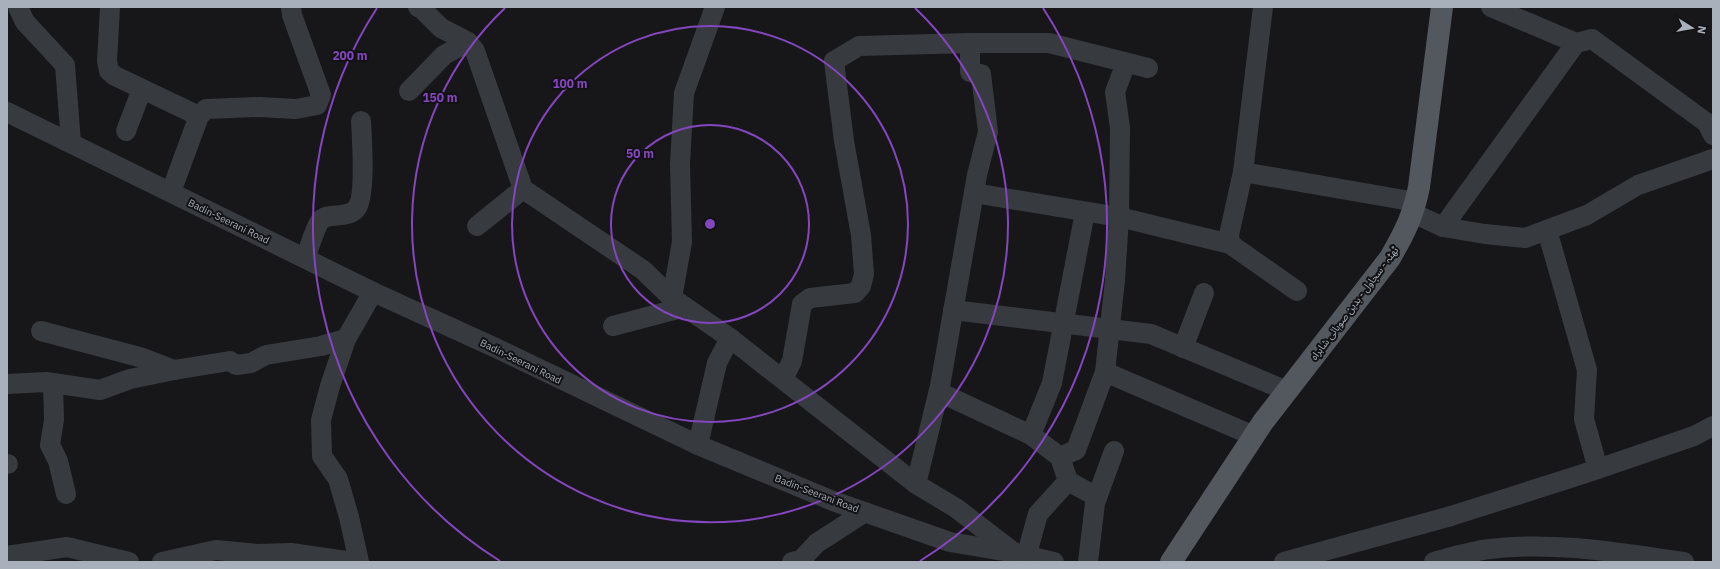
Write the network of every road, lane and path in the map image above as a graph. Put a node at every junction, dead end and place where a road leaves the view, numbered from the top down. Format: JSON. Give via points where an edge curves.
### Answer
{"nodes":[{"id":1,"x":18,"y":7,"type":"edge"},
{"id":2,"x":110,"y":7,"type":"edge"},
{"id":3,"x":292,"y":7,"type":"edge"},
{"id":4,"x":418,"y":7,"type":"edge"},
{"id":5,"x":715,"y":7,"type":"edge"},
{"id":6,"x":1263,"y":7,"type":"edge"},
{"id":7,"x":1442,"y":7,"type":"edge"},
{"id":8,"x":1491,"y":7,"type":"edge"},
{"id":9,"x":468,"y":42,"type":"junction"},
{"id":10,"x":970,"y":43,"type":"junction"},
{"id":11,"x":1576,"y":43,"type":"junction"},
{"id":12,"x":1126,"y":63,"type":"junction"},
{"id":13,"x":1148,"y":68,"type":"dead end"},
{"id":14,"x":142,"y":89,"type":"junction"},
{"id":15,"x":409,"y":91,"type":"dead end"},
{"id":16,"x":7,"y":112,"type":"edge"},
{"id":17,"x":198,"y":116,"type":"junction"},
{"id":18,"x":361,"y":122,"type":"dead end"},
{"id":19,"x":126,"y":131,"type":"dead end"},
{"id":20,"x":1713,"y":135,"type":"edge"},
{"id":21,"x":70,"y":143,"type":"junction"},
{"id":22,"x":1713,"y":159,"type":"edge"},
{"id":23,"x":1243,"y":172,"type":"junction"},
{"id":24,"x":523,"y":189,"type":"junction"},
{"id":25,"x":171,"y":192,"type":"junction"},
{"id":26,"x":974,"y":194,"type":"junction"},
{"id":27,"x":1415,"y":207,"type":"junction"},
{"id":28,"x":1085,"y":212,"type":"junction"},
{"id":29,"x":1119,"y":217,"type":"junction"},
{"id":30,"x":477,"y":226,"type":"dead end"},
{"id":31,"x":1443,"y":227,"type":"junction"},
{"id":32,"x":1547,"y":230,"type":"junction"},
{"id":33,"x":1230,"y":244,"type":"junction"},
{"id":34,"x":305,"y":258,"type":"junction"},
{"id":35,"x":1297,"y":291,"type":"dead end"},
{"id":36,"x":373,"y":292,"type":"junction"},
{"id":37,"x":1204,"y":292,"type":"dead end"},
{"id":38,"x":679,"y":303,"type":"junction"},
{"id":39,"x":953,"y":310,"type":"junction"},
{"id":40,"x":1063,"y":324,"type":"junction"},
{"id":41,"x":613,"y":326,"type":"dead end"},
{"id":42,"x":1109,"y":329,"type":"junction"},
{"id":43,"x":41,"y":331,"type":"dead end"},
{"id":44,"x":730,"y":338,"type":"junction"},
{"id":45,"x":346,"y":339,"type":"junction"},
{"id":46,"x":1183,"y":348,"type":"junction"},
{"id":47,"x":174,"y":370,"type":"junction"},
{"id":48,"x":1105,"y":372,"type":"junction"},
{"id":49,"x":783,"y":379,"type":"junction"},
{"id":50,"x":53,"y":383,"type":"junction"},
{"id":51,"x":7,"y":384,"type":"edge"},
{"id":52,"x":1287,"y":391,"type":"junction"},
{"id":53,"x":939,"y":392,"type":"junction"},
{"id":54,"x":1713,"y":426,"type":"edge"},
{"id":55,"x":1031,"y":435,"type":"junction"},
{"id":56,"x":1254,"y":436,"type":"junction"},
{"id":57,"x":698,"y":445,"type":"junction"},
{"id":58,"x":1114,"y":451,"type":"dead end"},
{"id":59,"x":1060,"y":457,"type":"junction"},
{"id":60,"x":1598,"y":469,"type":"junction"},
{"id":61,"x":1068,"y":481,"type":"junction"},
{"id":62,"x":916,"y":484,"type":"junction"},
{"id":63,"x":66,"y":494,"type":"dead end"},
{"id":64,"x":1097,"y":498,"type":"junction"},
{"id":65,"x":865,"y":512,"type":"junction"},
{"id":66,"x":1021,"y":555,"type":"junction"},
{"id":67,"x":1504,"y":555,"type":"edge"},
{"id":68,"x":7,"y":556,"type":"edge"},
{"id":69,"x":1609,"y":556,"type":"edge"},
{"id":70,"x":129,"y":562,"type":"edge"},
{"id":71,"x":162,"y":562,"type":"edge"},
{"id":72,"x":353,"y":562,"type":"edge"},
{"id":73,"x":359,"y":562,"type":"edge"},
{"id":74,"x":792,"y":562,"type":"edge"},
{"id":75,"x":1054,"y":562,"type":"edge"},
{"id":76,"x":1088,"y":562,"type":"edge"},
{"id":77,"x":1171,"y":562,"type":"edge"},
{"id":78,"x":1284,"y":562,"type":"edge"},
{"id":79,"x":1434,"y":562,"type":"edge"},
{"id":80,"x":1684,"y":562,"type":"edge"}],
"edges":[{"from":1,"to":21,"type":"street","via":[[25,22],[65,65]]},
{"from":2,"to":14,"type":"street","via":[[107,60],[109,71]]},
{"from":3,"to":17,"type":"street","via":[[292,15],[321,95],[317,105],[296,109],[206,109]]},
{"from":4,"to":9,"type":"street","via":[[441,28]]},
{"from":5,"to":38,"type":"street","via":[[684,93],[680,164],[682,242]]},
{"from":6,"to":23,"type":"street"},
{"from":7,"to":27,"type":"main road","name":"ٹھٹہ - سجاول - بدین صوبائی شاہراہ"},
{"from":8,"to":11,"type":"street"},
{"from":9,"to":15,"type":"street","via":[[444,55]]},
{"from":9,"to":24,"type":"street","via":[[475,50]]},
{"from":10,"to":12,"type":"street","via":[[1049,43]]},
{"from":10,"to":26,"type":"street","via":[[970,72],[981,74],[988,132]]},
{"from":10,"to":49,"type":"street","via":[[859,46],[834,62],[844,141],[861,235],[864,274],[861,286],[855,293],[810,298],[802,304],[792,361]]},
{"from":11,"to":20,"type":"street","via":[[1592,38],[1708,123]]},
{"from":11,"to":31,"type":"street"},
{"from":12,"to":13,"type":"street"},
{"from":12,"to":29,"type":"street","via":[[1115,92],[1120,128]]},
{"from":14,"to":17,"type":"street"},
{"from":14,"to":19,"type":"street"},
{"from":16,"to":21,"type":"street","name":"Badin-Seerani Road"},
{"from":17,"to":25,"type":"street"},
{"from":18,"to":34,"type":"street","via":[[362,196],[358,208],[350,215],[326,217],[320,221]]},
{"from":21,"to":25,"type":"street","name":"Badin-Seerani Road"},
{"from":22,"to":32,"type":"street","via":[[1638,185],[1587,216]]},
{"from":23,"to":27,"type":"street"},
{"from":23,"to":33,"type":"street","via":[[1229,235]]},
{"from":24,"to":30,"type":"street"},
{"from":24,"to":38,"type":"street","via":[[643,270]]},
{"from":25,"to":34,"type":"street","name":"Badin-Seerani Road"},
{"from":26,"to":28,"type":"street"},
{"from":26,"to":39,"type":"street"},
{"from":27,"to":31,"type":"street"},
{"from":27,"to":52,"type":"main road","name":"ٹھٹہ - سجاول - بدین صوبائی شاہراہ","via":[[1405,232],[1390,258]]},
{"from":28,"to":29,"type":"street"},
{"from":28,"to":40,"type":"street"},
{"from":29,"to":33,"type":"street"},
{"from":29,"to":42,"type":"street"},
{"from":31,"to":32,"type":"street","via":[[1526,238]]},
{"from":32,"to":60,"type":"street","via":[[1587,370],[1584,419]]},
{"from":33,"to":35,"type":"street"},
{"from":34,"to":36,"type":"street","name":"Badin-Seerani Road"},
{"from":36,"to":45,"type":"street"},
{"from":36,"to":57,"type":"street","name":"Badin-Seerani Road"},
{"from":37,"to":46,"type":"street"},
{"from":38,"to":41,"type":"street"},
{"from":38,"to":44,"type":"street"},
{"from":39,"to":40,"type":"street"},
{"from":39,"to":53,"type":"street"},
{"from":40,"to":42,"type":"street"},
{"from":40,"to":55,"type":"street","via":[[1052,383]]},
{"from":42,"to":46,"type":"street","via":[[1151,334]]},
{"from":42,"to":48,"type":"street"},
{"from":43,"to":47,"type":"street","via":[[143,358]]},
{"from":44,"to":49,"type":"street"},
{"from":44,"to":57,"type":"street","via":[[717,363]]},
{"from":45,"to":47,"type":"street","via":[[266,355],[251,363],[236,365],[230,361]]},
{"from":45,"to":73,"type":"street","via":[[321,420],[322,456],[338,479]]},
{"from":46,"to":52,"type":"street"},
{"from":47,"to":50,"type":"street","via":[[130,379],[100,390]]},
{"from":48,"to":56,"type":"street"},
{"from":48,"to":59,"type":"street","via":[[1076,450]]},
{"from":49,"to":62,"type":"street"},
{"from":50,"to":51,"type":"street"},
{"from":50,"to":63,"type":"street","via":[[54,420],[50,445],[58,461]]},
{"from":52,"to":56,"type":"main road","name":"ٹھٹہ - سجاول - بدین صوبائی شاہراہ"},
{"from":53,"to":55,"type":"street"},
{"from":53,"to":62,"type":"street"},
{"from":54,"to":60,"type":"street","via":[[1694,436]]},
{"from":55,"to":59,"type":"street"},
{"from":56,"to":77,"type":"main road","name":"ٹھٹہ - سجاول - بدین صوبائی شاہراہ"},
{"from":57,"to":65,"type":"street","name":"Badin-Seerani Road"},
{"from":58,"to":64,"type":"street"},
{"from":59,"to":61,"type":"street"},
{"from":60,"to":78,"type":"street","via":[[1451,516]]},
{"from":61,"to":64,"type":"street"},
{"from":61,"to":66,"type":"street","via":[[1038,514]]},
{"from":62,"to":66,"type":"street","via":[[956,508]]},
{"from":64,"to":76,"type":"street"},
{"from":65,"to":66,"type":"street","name":"Badin-Seerani Road","via":[[950,542]]},
{"from":65,"to":74,"type":"street","via":[[817,543],[801,560]]},
{"from":66,"to":75,"type":"street","name":"Badin-Seerani Road"},
{"from":67,"to":69,"type":"street","via":[[1536,546]]},
{"from":67,"to":79,"type":"street","via":[[1490,549]]},
{"from":68,"to":70,"type":"street","via":[[67,547]]},
{"from":69,"to":80,"type":"street"},
{"from":71,"to":72,"type":"street","via":[[216,550],[257,554],[291,552]]}]}
